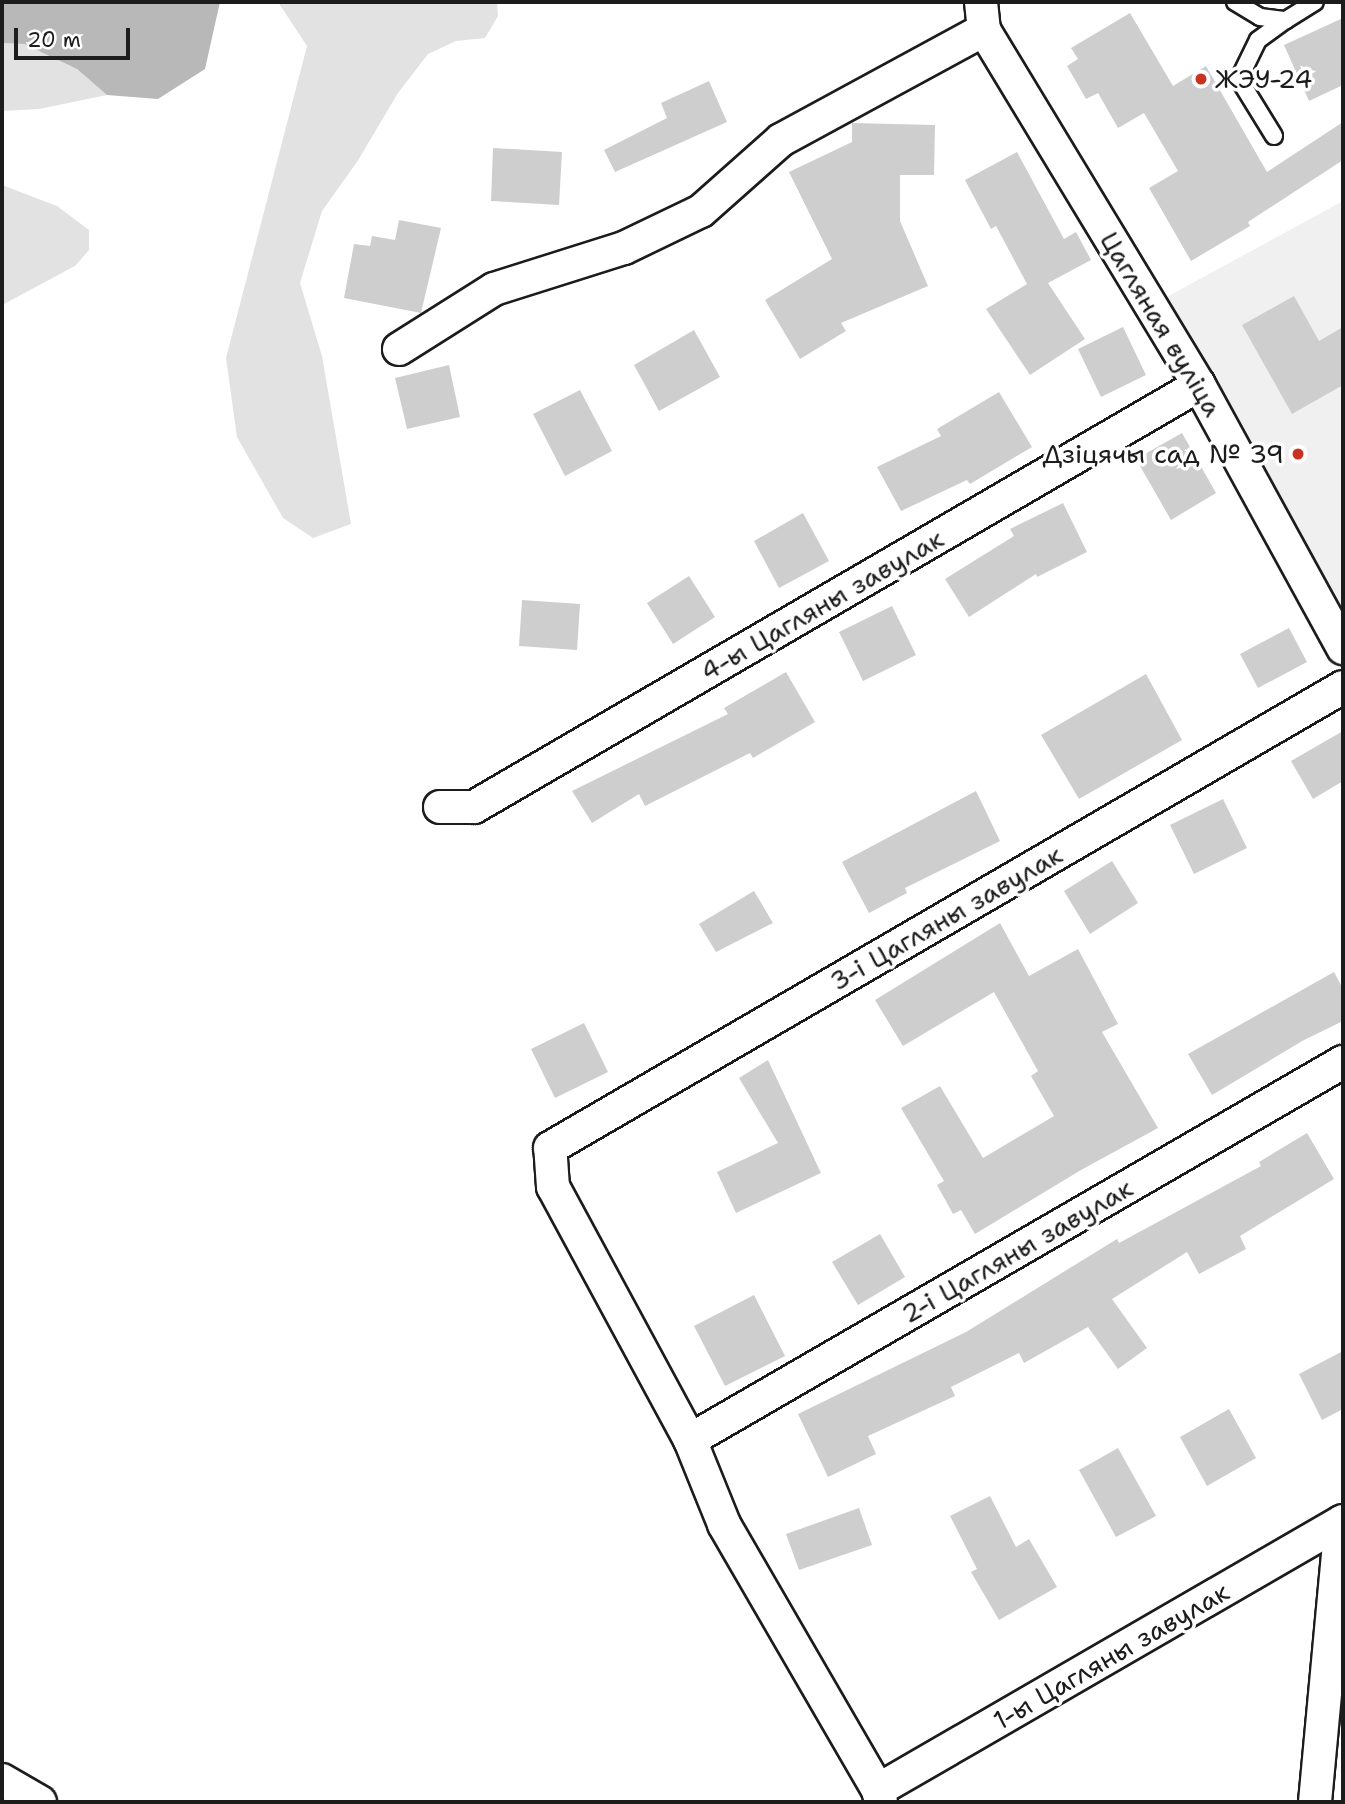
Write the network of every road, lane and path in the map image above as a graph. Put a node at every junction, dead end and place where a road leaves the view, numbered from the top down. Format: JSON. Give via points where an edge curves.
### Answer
{"nodes":[{"id":1,"x":1236,"y":2,"type":"edge"},
{"id":2,"x":1315,"y":2,"type":"edge"},
{"id":3,"x":982,"y":16,"type":"edge"},
{"id":4,"x":1286,"y":20,"type":"junction"},
{"id":5,"x":1275,"y":136,"type":"dead end"},
{"id":6,"x":399,"y":349,"type":"dead end"},
{"id":7,"x":1199,"y":385,"type":"junction"},
{"id":8,"x":1343,"y":648,"type":"edge"},
{"id":9,"x":1343,"y":687,"type":"edge"},
{"id":10,"x":440,"y":807,"type":"dead end"},
{"id":11,"x":1343,"y":1062,"type":"edge"},
{"id":12,"x":690,"y":1440,"type":"junction"},
{"id":13,"x":1342,"y":1522,"type":"edge"},
{"id":14,"x":2,"y":1780,"type":"edge"},
{"id":15,"x":880,"y":1796,"type":"edge"},
{"id":16,"x":40,"y":1802,"type":"edge"},
{"id":17,"x":1315,"y":1802,"type":"edge"}],
"edges":[{"from":1,"to":4,"type":"lane","via":[[1260,18]]},
{"from":2,"to":4,"type":"lane"},
{"from":3,"to":6,"type":"street","via":[[781,140],[701,211],[624,248],[494,289]]},
{"from":3,"to":7,"type":"street","name":"Цагляная вуліца"},
{"from":4,"to":5,"type":"lane","via":[[1258,40],[1239,79]]},
{"from":7,"to":8,"type":"street","name":"Цагляная вуліца"},
{"from":7,"to":10,"type":"street","name":"4-ы Цагляны завулак","via":[[474,807]]},
{"from":9,"to":12,"type":"street","name":"3-і Цагляны завулак","via":[[550,1148],[553,1187]]},
{"from":11,"to":12,"type":"street","name":"2-і Цагляны завулак"},
{"from":12,"to":15,"type":"street","via":[[724,1524]]},
{"from":13,"to":15,"type":"street","name":"1-ы Цагляны завулак"},
{"from":13,"to":17,"type":"street"},
{"from":14,"to":16,"type":"street"}]}
